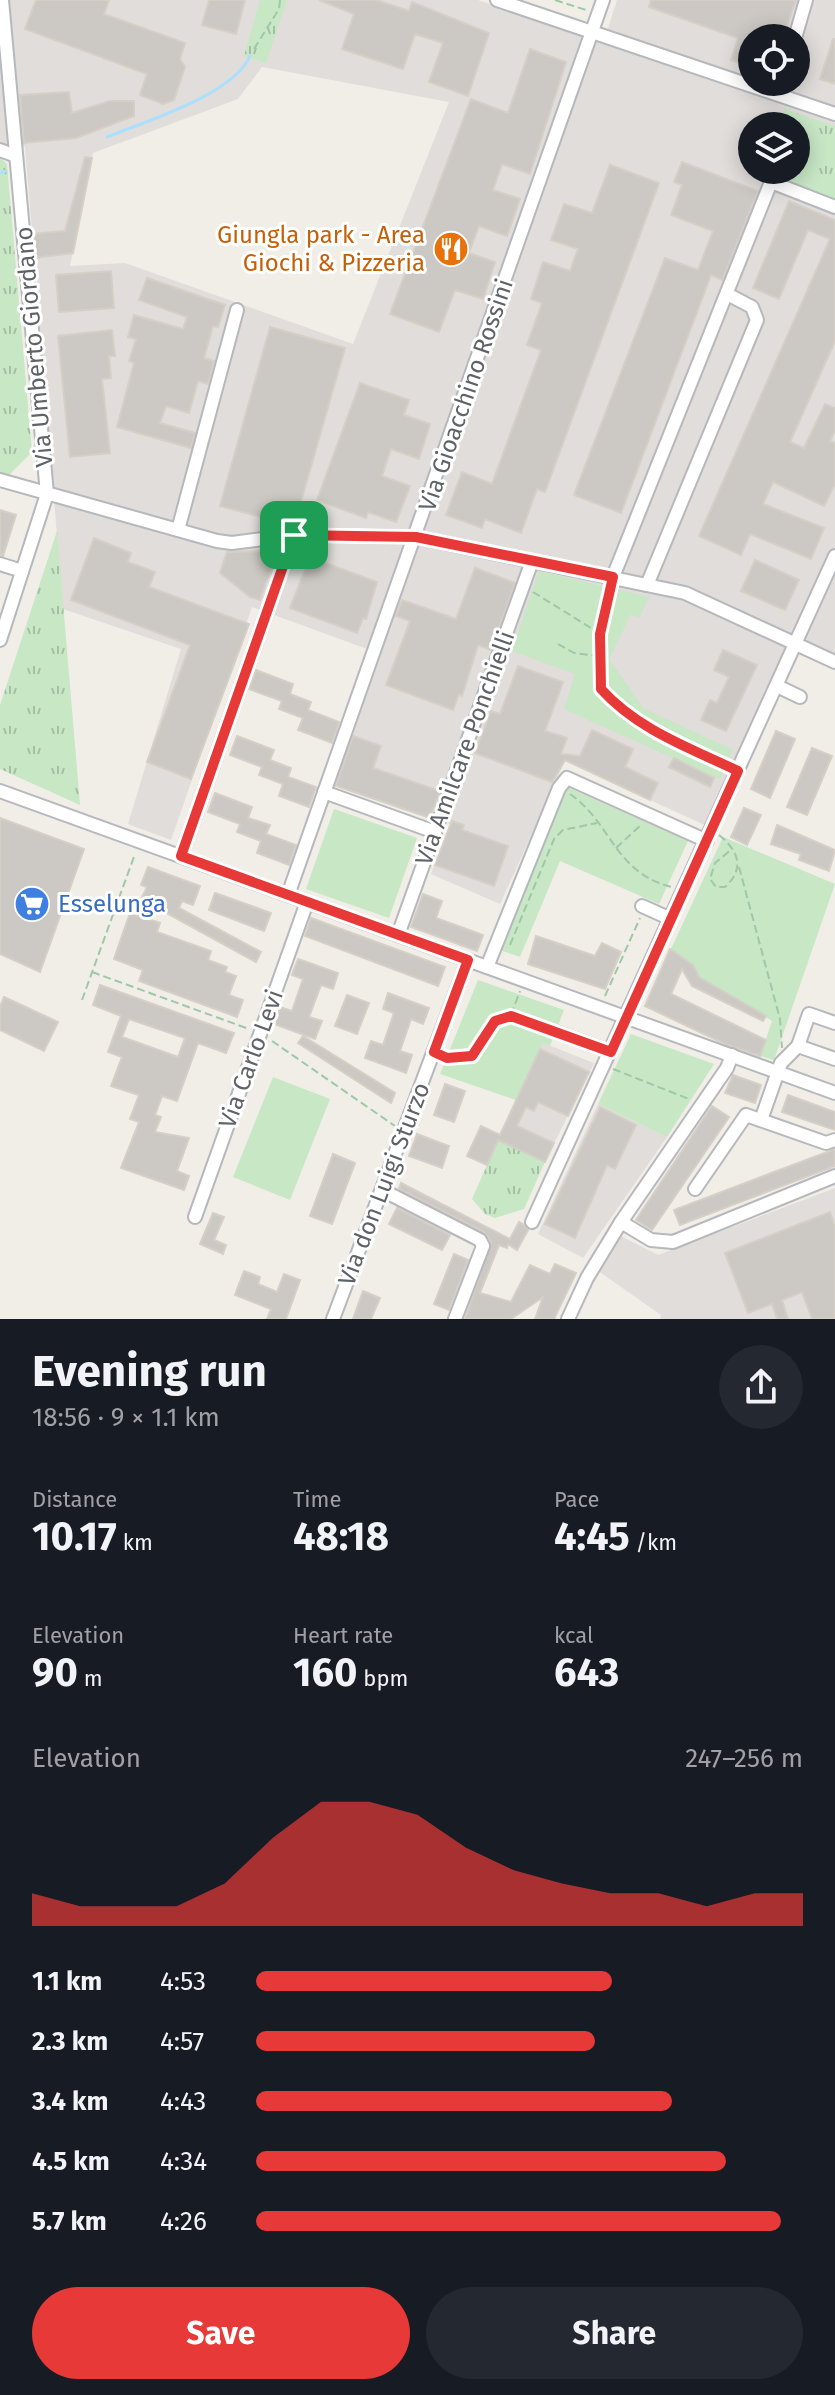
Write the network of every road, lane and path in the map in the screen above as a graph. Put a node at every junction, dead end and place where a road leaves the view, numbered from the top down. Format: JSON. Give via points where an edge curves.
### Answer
{"nodes":[{"id":1,"x":2,"y":0,"type":"edge"},
{"id":2,"x":280,"y":0,"type":"edge"},
{"id":3,"x":497,"y":0,"type":"edge"},
{"id":4,"x":555,"y":0,"type":"edge"},
{"id":5,"x":806,"y":0,"type":"edge"},
{"id":6,"x":601,"y":6,"type":"edge"},
{"id":7,"x":799,"y":24,"type":"edge"},
{"id":8,"x":593,"y":31,"type":"junction"},
{"id":9,"x":254,"y":49,"type":"dead end"},
{"id":10,"x":738,"y":75,"type":"edge"},
{"id":11,"x":796,"y":96,"type":"edge"},
{"id":12,"x":835,"y":114,"type":"edge"},
{"id":13,"x":0,"y":150,"type":"edge"},
{"id":14,"x":16,"y":156,"type":"junction"},
{"id":15,"x":835,"y":207,"type":"edge"},
{"id":16,"x":729,"y":295,"type":"junction"},
{"id":17,"x":237,"y":310,"type":"dead end"},
{"id":18,"x":0,"y":480,"type":"edge"},
{"id":19,"x":47,"y":494,"type":"junction"},
{"id":20,"x":178,"y":530,"type":"junction"},
{"id":21,"x":294,"y":535,"type":"junction"},
{"id":22,"x":416,"y":537,"type":"junction"},
{"id":23,"x":835,"y":556,"type":"edge"},
{"id":24,"x":532,"y":561,"type":"junction"},
{"id":25,"x":0,"y":564,"type":"edge"},
{"id":26,"x":22,"y":571,"type":"junction"},
{"id":27,"x":613,"y":577,"type":"junction"},
{"id":28,"x":647,"y":585,"type":"junction"},
{"id":29,"x":523,"y":587,"type":"junction"},
{"id":30,"x":3,"y":618,"type":"edge"},
{"id":31,"x":600,"y":634,"type":"junction"},
{"id":32,"x":0,"y":640,"type":"edge"},
{"id":33,"x":558,"y":644,"type":"dead end"},
{"id":34,"x":796,"y":644,"type":"junction"},
{"id":35,"x":600,"y":657,"type":"junction"},
{"id":36,"x":835,"y":662,"type":"edge"},
{"id":37,"x":777,"y":686,"type":"junction"},
{"id":38,"x":800,"y":697,"type":"dead end"},
{"id":39,"x":738,"y":771,"type":"junction"},
{"id":40,"x":559,"y":788,"type":"junction"},
{"id":41,"x":0,"y":791,"type":"edge"},
{"id":42,"x":324,"y":792,"type":"junction"},
{"id":43,"x":652,"y":816,"type":"junction"},
{"id":44,"x":597,"y":823,"type":"junction"},
{"id":45,"x":435,"y":832,"type":"junction"},
{"id":46,"x":709,"y":835,"type":"junction"},
{"id":47,"x":137,"y":849,"type":"dead end"},
{"id":48,"x":615,"y":849,"type":"junction"},
{"id":49,"x":732,"y":849,"type":"junction"},
{"id":50,"x":181,"y":856,"type":"junction"},
{"id":51,"x":739,"y":867,"type":"junction"},
{"id":52,"x":685,"y":890,"type":"junction"},
{"id":53,"x":288,"y":895,"type":"junction"},
{"id":54,"x":307,"y":902,"type":"junction"},
{"id":55,"x":644,"y":906,"type":"joint"},
{"id":56,"x":671,"y":919,"type":"junction"},
{"id":57,"x":398,"y":935,"type":"junction"},
{"id":58,"x":494,"y":949,"type":"junction"},
{"id":59,"x":468,"y":960,"type":"junction"},
{"id":60,"x":487,"y":967,"type":"junction"},
{"id":61,"x":524,"y":980,"type":"junction"},
{"id":62,"x":82,"y":1000,"type":"dead end"},
{"id":63,"x":600,"y":1008,"type":"junction"},
{"id":64,"x":511,"y":1016,"type":"junction"},
{"id":65,"x":627,"y":1017,"type":"junction"},
{"id":66,"x":835,"y":1023,"type":"edge"},
{"id":67,"x":556,"y":1032,"type":"joint"},
{"id":68,"x":798,"y":1046,"type":"junction"},
{"id":69,"x":434,"y":1052,"type":"junction"},
{"id":70,"x":611,"y":1052,"type":"junction"},
{"id":71,"x":732,"y":1055,"type":"junction"},
{"id":72,"x":786,"y":1057,"type":"junction"},
{"id":73,"x":835,"y":1059,"type":"edge"},
{"id":74,"x":605,"y":1065,"type":"junction"},
{"id":75,"x":777,"y":1072,"type":"junction"},
{"id":76,"x":835,"y":1093,"type":"edge"},
{"id":77,"x":702,"y":1105,"type":"junction"},
{"id":78,"x":761,"y":1120,"type":"junction"},
{"id":79,"x":835,"y":1140,"type":"edge"},
{"id":80,"x":835,"y":1176,"type":"edge"},
{"id":81,"x":695,"y":1189,"type":"dead end"},
{"id":82,"x":382,"y":1190,"type":"junction"},
{"id":83,"x":195,"y":1217,"type":"dead end"},
{"id":84,"x":532,"y":1222,"type":"dead end"},
{"id":85,"x":621,"y":1222,"type":"junction"},
{"id":86,"x":333,"y":1319,"type":"edge"},
{"id":87,"x":455,"y":1319,"type":"edge"},
{"id":88,"x":568,"y":1319,"type":"edge"}],
"edges":[{"from":1,"to":14,"type":"street","name":"Via Umberto Giordano"},
{"from":2,"to":9,"type":"path"},
{"from":3,"to":8,"type":"street"},
{"from":4,"to":6,"type":"path"},
{"from":5,"to":7,"type":"street"},
{"from":6,"to":8,"type":"street","name":"Via Gioacchino Rossini"},
{"from":8,"to":10,"type":"street"},
{"from":8,"to":22,"type":"street","name":"Via Gioacchino Rossini"},
{"from":11,"to":12,"type":"street"},
{"from":13,"to":14,"type":"street"},
{"from":14,"to":19,"type":"street","name":"Via Umberto Giordano"},
{"from":15,"to":16,"type":"street","via":[[771,182]]},
{"from":16,"to":27,"type":"street"},
{"from":16,"to":28,"type":"street","via":[[752,307],[757,320]]},
{"from":17,"to":20,"type":"street"},
{"from":18,"to":19,"type":"street"},
{"from":19,"to":20,"type":"street"},
{"from":19,"to":26,"type":"street","name":"Via Umberto Giordano"},
{"from":20,"to":21,"type":"street","via":[[232,543]]},
{"from":21,"to":22,"type":"street"},
{"from":21,"to":50,"type":"street"},
{"from":22,"to":24,"type":"street"},
{"from":22,"to":42,"type":"street","name":"Via Gioacchino Rossini"},
{"from":23,"to":34,"type":"street"},
{"from":24,"to":27,"type":"street"},
{"from":24,"to":29,"type":"street","name":"Via Amilcare Ponchielli"},
{"from":25,"to":26,"type":"street"},
{"from":26,"to":30,"type":"street","name":"Via Umberto Giordano"},
{"from":27,"to":28,"type":"street"},
{"from":27,"to":31,"type":"path"},
{"from":28,"to":34,"type":"street","via":[[685,593]]},
{"from":29,"to":31,"type":"path"},
{"from":29,"to":45,"type":"street","name":"Via Amilcare Ponchielli"},
{"from":30,"to":32,"type":"street","name":"Via Umberto Giordano"},
{"from":31,"to":35,"type":"path"},
{"from":33,"to":35,"type":"path","via":[[570,652]]},
{"from":34,"to":36,"type":"street"},
{"from":34,"to":37,"type":"street"},
{"from":35,"to":39,"type":"path","via":[[601,689],[634,719]]},
{"from":37,"to":38,"type":"street"},
{"from":37,"to":39,"type":"street"},
{"from":39,"to":46,"type":"street"},
{"from":40,"to":43,"type":"street","via":[[567,778]]},
{"from":40,"to":44,"type":"path","via":[[574,796]]},
{"from":40,"to":58,"type":"street"},
{"from":41,"to":50,"type":"street"},
{"from":42,"to":45,"type":"street"},
{"from":42,"to":53,"type":"street","name":"Via Gioacchino Rossini"},
{"from":43,"to":46,"type":"street"},
{"from":43,"to":48,"type":"path"},
{"from":44,"to":48,"type":"path"},
{"from":44,"to":58,"type":"path","via":[[563,830],[554,839],[514,940]]},
{"from":45,"to":57,"type":"street","name":"Via Amilcare Ponchielli"},
{"from":46,"to":49,"type":"path","via":[[723,837]]},
{"from":46,"to":52,"type":"street"},
{"from":47,"to":62,"type":"path"},
{"from":48,"to":52,"type":"path","via":[[639,874]]},
{"from":49,"to":51,"type":"path"},
{"from":49,"to":51,"type":"path","via":[[715,863],[710,879],[716,887],[725,887]]},
{"from":50,"to":53,"type":"street"},
{"from":51,"to":72,"type":"path"},
{"from":52,"to":56,"type":"street"},
{"from":53,"to":54,"type":"street"},
{"from":54,"to":57,"type":"street"},
{"from":54,"to":83,"type":"street","name":"Via Carlo Levi"},
{"from":55,"to":56,"type":"street"},
{"from":55,"to":63,"type":"path"},
{"from":56,"to":65,"type":"street"},
{"from":57,"to":59,"type":"street"},
{"from":58,"to":60,"type":"street"},
{"from":59,"to":60,"type":"street"},
{"from":59,"to":69,"type":"street","name":"Via don Luigi Sturzo"},
{"from":60,"to":61,"type":"street"},
{"from":61,"to":63,"type":"street"},
{"from":61,"to":64,"type":"path"},
{"from":63,"to":65,"type":"street"},
{"from":64,"to":67,"type":"path"},
{"from":64,"to":69,"type":"path","via":[[495,1021],[472,1056],[447,1058]]},
{"from":65,"to":70,"type":"street"},
{"from":65,"to":71,"type":"street"},
{"from":66,"to":68,"type":"street","via":[[809,1014]]},
{"from":67,"to":70,"type":"street"},
{"from":68,"to":72,"type":"street"},
{"from":68,"to":73,"type":"street"},
{"from":69,"to":82,"type":"street","name":"Via don Luigi Sturzo"},
{"from":70,"to":74,"type":"street"},
{"from":71,"to":75,"type":"street"},
{"from":71,"to":77,"type":"street"},
{"from":72,"to":75,"type":"street"},
{"from":74,"to":77,"type":"path"},
{"from":74,"to":84,"type":"street"},
{"from":75,"to":76,"type":"street"},
{"from":75,"to":78,"type":"street"},
{"from":77,"to":85,"type":"street"},
{"from":78,"to":79,"type":"street","via":[[826,1143]]},
{"from":78,"to":81,"type":"street","via":[[746,1115]]},
{"from":80,"to":85,"type":"street","via":[[673,1242],[651,1240]]},
{"from":82,"to":86,"type":"street","name":"Via don Luigi Sturzo"},
{"from":82,"to":87,"type":"street","via":[[480,1240],[483,1246]]},
{"from":85,"to":88,"type":"street"}]}
